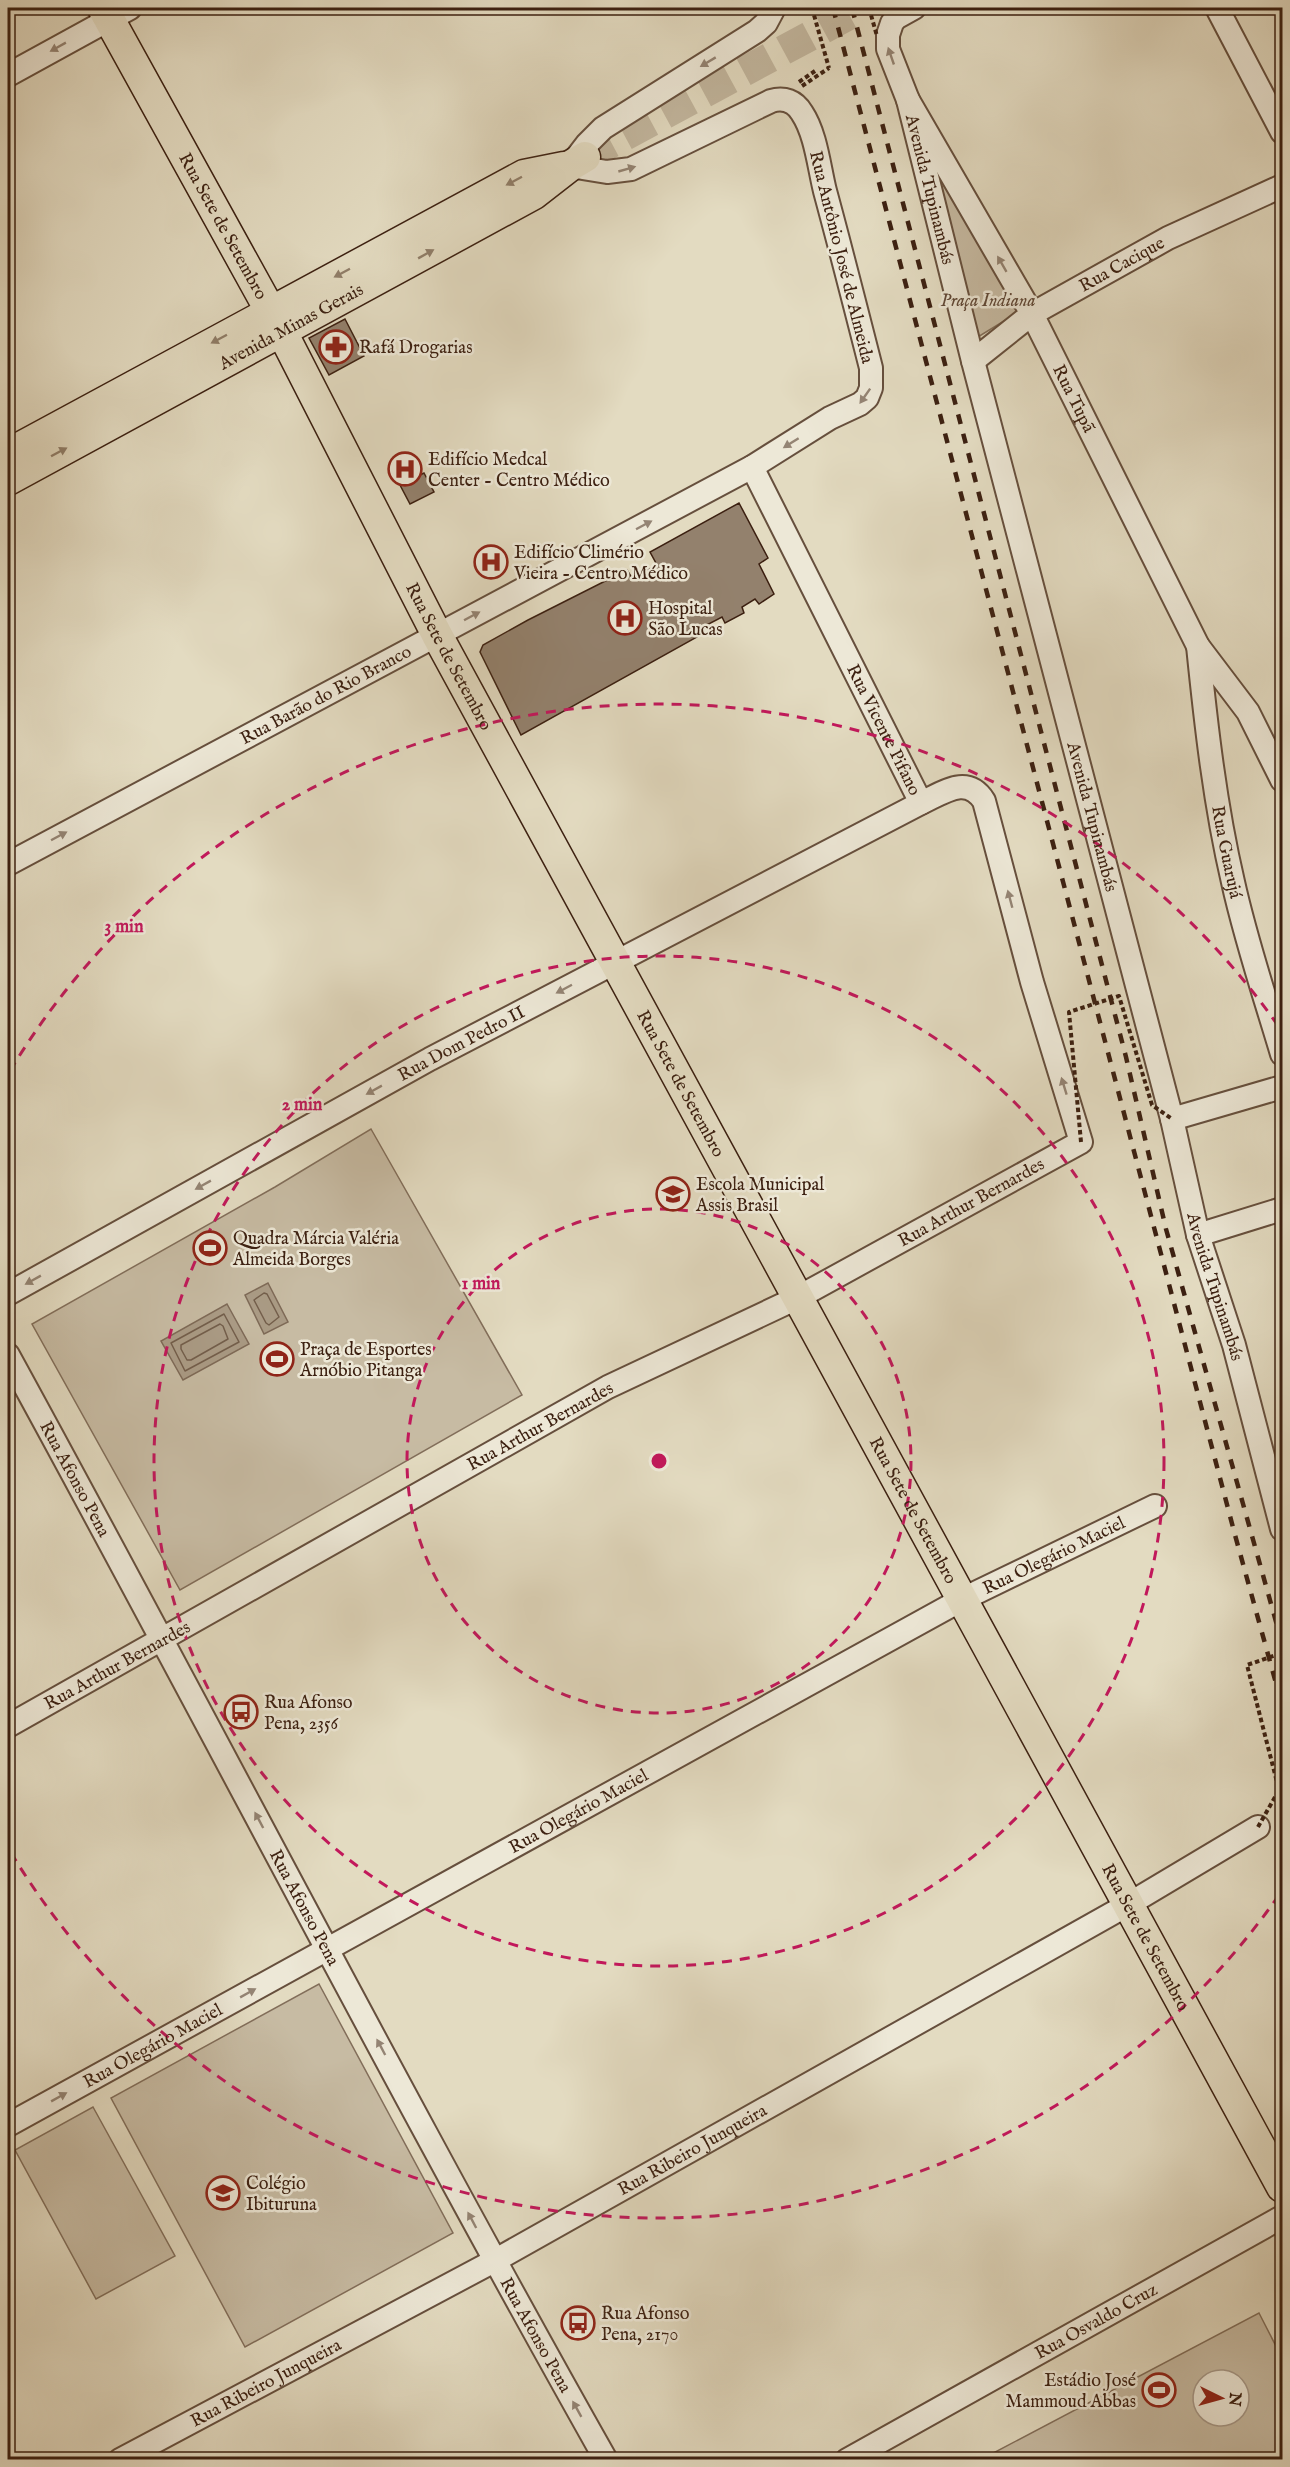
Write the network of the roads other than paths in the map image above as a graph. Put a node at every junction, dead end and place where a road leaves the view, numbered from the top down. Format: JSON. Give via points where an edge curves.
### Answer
{"nodes":[{"id":1,"x":774,"y":8,"type":"edge"},
{"id":2,"x":1217,"y":8,"type":"edge"},
{"id":3,"x":114,"y":11,"type":"edge"},
{"id":4,"x":908,"y":11,"type":"edge"},
{"id":5,"x":8,"y":75,"type":"edge"},
{"id":6,"x":908,"y":100,"type":"junction"},
{"id":7,"x":1282,"y":132,"type":"edge"},
{"id":8,"x":577,"y":161,"type":"junction"},
{"id":9,"x":1282,"y":186,"type":"edge"},
{"id":10,"x":1032,"y":314,"type":"junction"},
{"id":11,"x":277,"y":322,"type":"junction"},
{"id":12,"x":973,"y":361,"type":"junction"},
{"id":13,"x":830,"y":418,"type":"joint"},
{"id":14,"x":8,"y":454,"type":"edge"},
{"id":15,"x":753,"y":467,"type":"junction"},
{"id":16,"x":8,"y":480,"type":"edge"},
{"id":17,"x":437,"y":635,"type":"junction"},
{"id":18,"x":1198,"y":646,"type":"junction"},
{"id":19,"x":1282,"y":780,"type":"edge"},
{"id":20,"x":921,"y":803,"type":"junction"},
{"id":21,"x":8,"y":864,"type":"edge"},
{"id":22,"x":616,"y":962,"type":"junction"},
{"id":23,"x":1282,"y":1054,"type":"edge"},
{"id":24,"x":1282,"y":1087,"type":"edge"},
{"id":25,"x":1172,"y":1119,"type":"junction"},
{"id":26,"x":1081,"y":1142,"type":"joint"},
{"id":27,"x":1282,"y":1209,"type":"edge"},
{"id":28,"x":1198,"y":1235,"type":"junction"},
{"id":29,"x":8,"y":1294,"type":"edge"},
{"id":30,"x":797,"y":1298,"type":"junction"},
{"id":31,"x":8,"y":1355,"type":"edge"},
{"id":32,"x":1155,"y":1506,"type":"dead end"},
{"id":33,"x":1282,"y":1529,"type":"edge"},
{"id":34,"x":961,"y":1600,"type":"junction"},
{"id":35,"x":163,"y":1639,"type":"junction"},
{"id":36,"x":8,"y":1726,"type":"edge"},
{"id":37,"x":1258,"y":1827,"type":"road end"},
{"id":38,"x":1129,"y":1904,"type":"junction"},
{"id":39,"x":329,"y":1949,"type":"junction"},
{"id":40,"x":8,"y":2125,"type":"edge"},
{"id":41,"x":1282,"y":2187,"type":"edge"},
{"id":42,"x":1282,"y":2217,"type":"edge"},
{"id":43,"x":494,"y":2261,"type":"junction"},
{"id":44,"x":120,"y":2460,"type":"edge"},
{"id":45,"x":606,"y":2460,"type":"edge"},
{"id":46,"x":847,"y":2460,"type":"edge"}],
"edges":[{"from":1,"to":8,"type":"street","name":"Avenida Minas Gerais","one_way":true,"via":[[757,31],[616,119],[595,136]]},
{"from":2,"to":7,"type":"street"},
{"from":3,"to":5,"type":"street","one_way":true},
{"from":3,"to":11,"type":"main road","name":"Rua Sete de Setembro"},
{"from":6,"to":4,"type":"street","name":"Rua Tupã","one_way":true,"via":[[888,49],[889,28]]},
{"from":10,"to":6,"type":"street","name":"Rua Tupã","one_way":true},
{"from":6,"to":12,"type":"street","name":"Avenida Tupinambás"},
{"from":8,"to":11,"type":"main road","name":"Avenida Minas Gerais","via":[[534,194]]},
{"from":8,"to":13,"type":"street","name":"Rua Antônio José de Almeida","one_way":true,"via":[[607,172],[631,169],[771,101],[790,101],[801,112],[808,125],[871,368],[867,398]]},
{"from":9,"to":10,"type":"street","name":"Rua Cacique","via":[[1168,238]]},
{"from":10,"to":12,"type":"street","name":"Rua Cacique"},
{"from":10,"to":18,"type":"street","name":"Rua Tupã"},
{"from":11,"to":14,"type":"main road","name":"Avenida Minas Gerais","one_way":true},
{"from":16,"to":11,"type":"main road","name":"Avenida Minas Gerais","one_way":true},
{"from":11,"to":17,"type":"main road","name":"Rua Sete de Setembro"},
{"from":12,"to":25,"type":"street","name":"Avenida Tupinambás"},
{"from":13,"to":15,"type":"street","name":"Rua Barão do Rio Branco","one_way":true},
{"from":17,"to":15,"type":"street","name":"Rua Barão do Rio Branco","one_way":true},
{"from":15,"to":20,"type":"street","name":"Rua Vicente Pifano"},
{"from":21,"to":17,"type":"street","name":"Rua Barão do Rio Branco","one_way":true},
{"from":17,"to":22,"type":"main road","name":"Rua Sete de Setembro"},
{"from":18,"to":19,"type":"street","name":"Rua Tupã","via":[[1248,712]]},
{"from":18,"to":23,"type":"street","name":"Rua Guarujá","via":[[1232,880]]},
{"from":20,"to":22,"type":"street","name":"Rua Dom Pedro II"},
{"from":26,"to":20,"type":"street","name":"Rua Vicente Pifano","one_way":true,"via":[[1032,982],[984,801],[979,793],[957,787]]},
{"from":22,"to":29,"type":"street","name":"Rua Dom Pedro II","one_way":true,"via":[[430,1059]]},
{"from":22,"to":30,"type":"main road","name":"Rua Sete de Setembro"},
{"from":24,"to":25,"type":"street"},
{"from":25,"to":28,"type":"street","name":"Avenida Tupinambás"},
{"from":26,"to":30,"type":"street","name":"Rua Arthur Bernardes"},
{"from":27,"to":28,"type":"street"},
{"from":28,"to":33,"type":"street","name":"Avenida Tupinambás","via":[[1234,1345]]},
{"from":30,"to":34,"type":"main road","name":"Rua Sete de Setembro"},
{"from":30,"to":35,"type":"street","name":"Rua Arthur Bernardes","via":[[608,1388]]},
{"from":31,"to":35,"type":"street","name":"Rua Afonso Pena"},
{"from":32,"to":34,"type":"street","name":"Rua Olegário Maciel"},
{"from":34,"to":38,"type":"main road","name":"Rua Sete de Setembro"},
{"from":34,"to":39,"type":"street","name":"Rua Olegário Maciel"},
{"from":35,"to":36,"type":"street","name":"Rua Arthur Bernardes"},
{"from":39,"to":35,"type":"street","name":"Rua Afonso Pena","one_way":true},
{"from":37,"to":38,"type":"street","name":"Rua Ribeiro Junqueira"},
{"from":38,"to":41,"type":"main road","name":"Rua Sete de Setembro"},
{"from":38,"to":43,"type":"street","name":"Rua Ribeiro Junqueira"},
{"from":40,"to":39,"type":"street","name":"Rua Olegário Maciel","one_way":true},
{"from":43,"to":39,"type":"street","name":"Rua Afonso Pena","one_way":true},
{"from":42,"to":46,"type":"street","name":"Rua Osvaldo Cruz"},
{"from":43,"to":44,"type":"street","name":"Rua Ribeiro Junqueira"},
{"from":45,"to":43,"type":"street","name":"Rua Afonso Pena","one_way":true}]}
